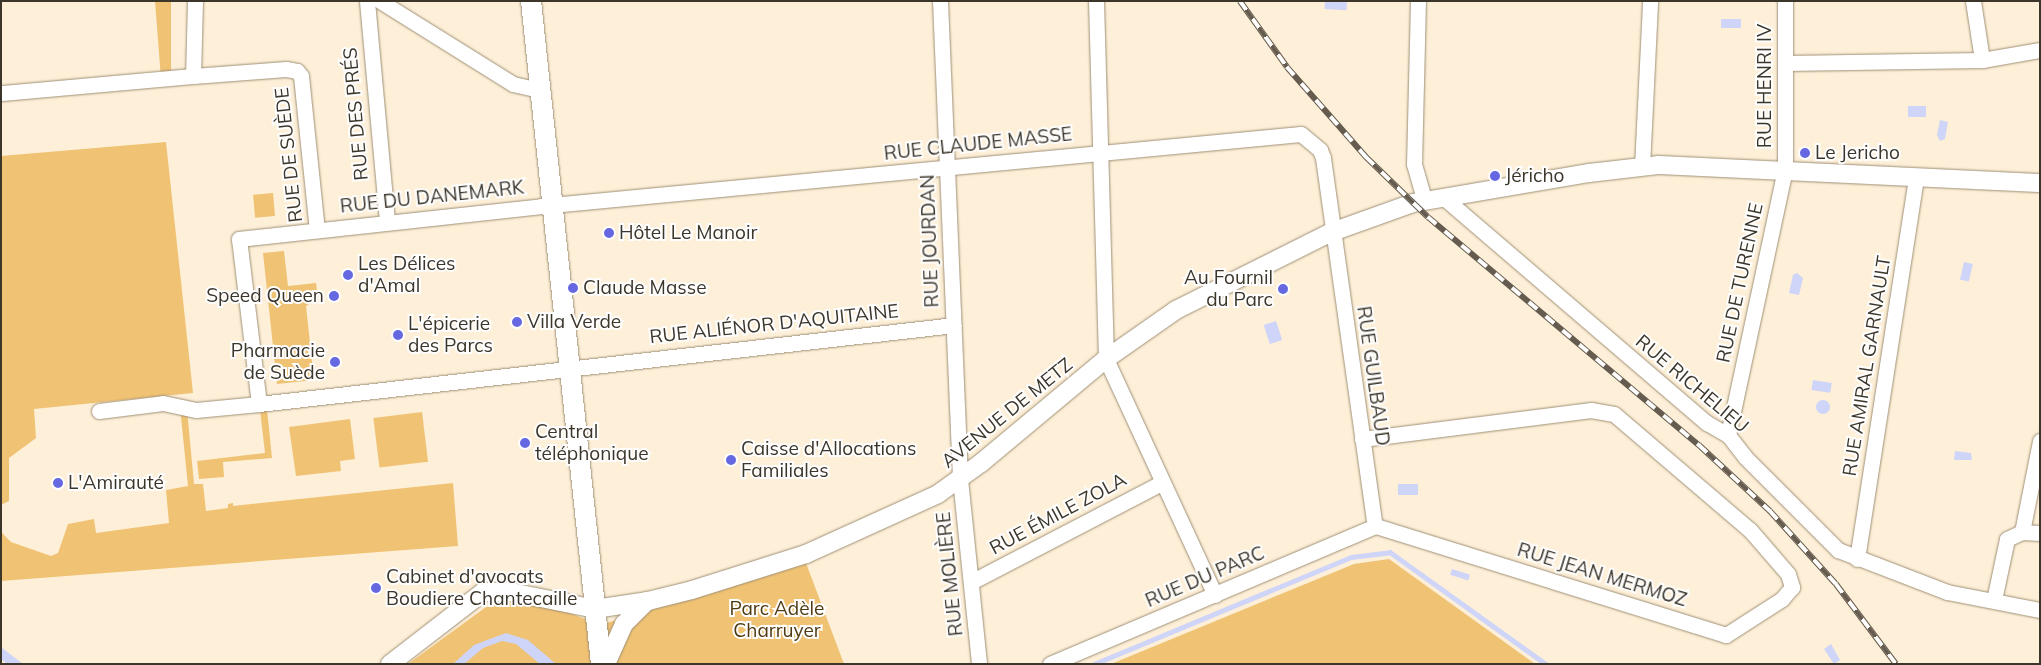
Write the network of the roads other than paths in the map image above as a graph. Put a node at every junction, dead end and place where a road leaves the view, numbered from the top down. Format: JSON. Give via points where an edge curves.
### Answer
{"nodes":[{"id":1,"x":195,"y":1,"type":"edge"},
{"id":2,"x":368,"y":1,"type":"edge"},
{"id":3,"x":380,"y":1,"type":"edge"},
{"id":4,"x":531,"y":1,"type":"edge"},
{"id":5,"x":940,"y":1,"type":"edge"},
{"id":6,"x":1096,"y":1,"type":"edge"},
{"id":7,"x":1418,"y":1,"type":"edge"},
{"id":8,"x":1650,"y":1,"type":"edge"},
{"id":9,"x":1785,"y":1,"type":"edge"},
{"id":10,"x":1974,"y":1,"type":"edge"},
{"id":11,"x":2040,"y":50,"type":"edge"},
{"id":12,"x":1982,"y":60,"type":"junction"},
{"id":13,"x":1785,"y":63,"type":"junction"},
{"id":14,"x":194,"y":76,"type":"junction"},
{"id":15,"x":540,"y":90,"type":"junction"},
{"id":16,"x":1,"y":93,"type":"edge"},
{"id":17,"x":1098,"y":152,"type":"junction"},
{"id":18,"x":947,"y":167,"type":"junction"},
{"id":19,"x":1642,"y":167,"type":"junction"},
{"id":20,"x":1785,"y":170,"type":"junction"},
{"id":21,"x":1916,"y":179,"type":"junction"},
{"id":22,"x":2040,"y":182,"type":"edge"},
{"id":23,"x":1443,"y":197,"type":"junction"},
{"id":24,"x":1424,"y":199,"type":"junction"},
{"id":25,"x":552,"y":205,"type":"junction"},
{"id":26,"x":387,"y":222,"type":"junction"},
{"id":27,"x":317,"y":230,"type":"junction"},
{"id":28,"x":1332,"y":232,"type":"junction"},
{"id":29,"x":954,"y":325,"type":"junction"},
{"id":30,"x":1106,"y":360,"type":"junction"},
{"id":31,"x":568,"y":367,"type":"junction"},
{"id":32,"x":259,"y":404,"type":"junction"},
{"id":33,"x":99,"y":411,"type":"dead end"},
{"id":34,"x":1728,"y":435,"type":"junction"},
{"id":35,"x":1362,"y":439,"type":"junction"},
{"id":36,"x":2040,"y":441,"type":"edge"},
{"id":37,"x":960,"y":479,"type":"junction"},
{"id":38,"x":1163,"y":482,"type":"junction"},
{"id":39,"x":1375,"y":526,"type":"junction"},
{"id":40,"x":2022,"y":532,"type":"junction"},
{"id":41,"x":2040,"y":533,"type":"edge"},
{"id":42,"x":1857,"y":558,"type":"junction"},
{"id":43,"x":971,"y":582,"type":"junction"},
{"id":44,"x":1215,"y":595,"type":"junction"},
{"id":45,"x":1994,"y":600,"type":"junction"},
{"id":46,"x":648,"y":601,"type":"junction"},
{"id":47,"x":595,"y":609,"type":"junction"},
{"id":48,"x":2040,"y":610,"type":"edge"},
{"id":49,"x":390,"y":664,"type":"edge"},
{"id":50,"x":601,"y":664,"type":"edge"},
{"id":51,"x":606,"y":664,"type":"edge"},
{"id":52,"x":979,"y":664,"type":"edge"},
{"id":53,"x":1050,"y":664,"type":"edge"}],
"edges":[{"from":1,"to":14,"type":"street"},
{"from":2,"to":26,"type":"street","name":"RUE DES PRÉS"},
{"from":3,"to":15,"type":"street","via":[[513,84]]},
{"from":4,"to":15,"type":"main road"},
{"from":5,"to":18,"type":"street","name":"RUE JOURDAN"},
{"from":6,"to":17,"type":"street"},
{"from":7,"to":24,"type":"street","via":[[1414,164]]},
{"from":8,"to":19,"type":"street"},
{"from":9,"to":13,"type":"street","name":"RUE HENRI IV"},
{"from":10,"to":12,"type":"street"},
{"from":11,"to":12,"type":"street"},
{"from":12,"to":13,"type":"street"},
{"from":13,"to":20,"type":"street","name":"RUE HENRI IV"},
{"from":14,"to":16,"type":"street"},
{"from":14,"to":27,"type":"street","name":"RUE DE SUÈDE","via":[[297,71],[302,82]]},
{"from":15,"to":25,"type":"main road"},
{"from":17,"to":18,"type":"street","name":"RUE CLAUDE MASSE"},
{"from":17,"to":28,"type":"street","name":"RUE CLAUDE MASSE","via":[[1301,134],[1320,150],[1323,158]]},
{"from":17,"to":30,"type":"street"},
{"from":18,"to":25,"type":"street","name":"RUE CLAUDE MASSE"},
{"from":18,"to":29,"type":"street","name":"RUE JOURDAN"},
{"from":19,"to":20,"type":"street","name":"AVENUE DE METZ"},
{"from":19,"to":23,"type":"street","name":"AVENUE DE METZ"},
{"from":20,"to":21,"type":"street","name":"AVENUE DE METZ"},
{"from":20,"to":34,"type":"street","name":"RUE DE TURENNE"},
{"from":21,"to":22,"type":"street","name":"AVENUE DE METZ"},
{"from":21,"to":42,"type":"street","name":"RUE AMIRAL GARNAULT"},
{"from":23,"to":24,"type":"street","name":"AVENUE DE METZ"},
{"from":23,"to":34,"type":"street","name":"RUE RICHELIEU","via":[[1707,423]]},
{"from":24,"to":28,"type":"street","name":"AVENUE DE METZ"},
{"from":25,"to":26,"type":"street","name":"RUE DU DANEMARK"},
{"from":25,"to":31,"type":"main road"},
{"from":26,"to":27,"type":"street","name":"RUE DU DANEMARK"},
{"from":27,"to":32,"type":"street","name":"RUE DE SUÈDE","via":[[239,239]]},
{"from":28,"to":30,"type":"street","name":"AVENUE DE METZ","via":[[1176,310]]},
{"from":28,"to":35,"type":"street","name":"RUE GUILBAUD"},
{"from":29,"to":31,"type":"street","name":"RUE ALIÉNOR D'AQUITAINE"},
{"from":29,"to":37,"type":"street","name":"RUE JOURDAN"},
{"from":30,"to":37,"type":"street","name":"AVENUE DE METZ"},
{"from":30,"to":38,"type":"street"},
{"from":31,"to":32,"type":"street"},
{"from":31,"to":47,"type":"main road"},
{"from":32,"to":33,"type":"street","via":[[196,410],[162,403]]},
{"from":34,"to":42,"type":"street","name":"RUE RICHELIEU","via":[[1745,457],[1838,550]]},
{"from":35,"to":39,"type":"street","name":"RUE GUILBAUD"},
{"from":35,"to":39,"type":"street","name":"RUE JEAN MERMOZ","via":[[1591,410],[1614,414],[1750,530],[1788,574],[1792,587],[1782,599],[1726,635]]},
{"from":36,"to":40,"type":"street"},
{"from":37,"to":43,"type":"street","name":"RUE MOLIÈRE"},
{"from":37,"to":46,"type":"street","name":"AVENUE DE METZ","via":[[938,494],[806,554]]},
{"from":38,"to":43,"type":"street","name":"RUE ÉMILE ZOLA"},
{"from":38,"to":44,"type":"street"},
{"from":39,"to":44,"type":"street","name":"RUE DU PARC"},
{"from":40,"to":41,"type":"street"},
{"from":40,"to":45,"type":"street","via":[[2007,539]]},
{"from":42,"to":45,"type":"street","name":"RUE RICHELIEU","via":[[1947,592]]},
{"from":43,"to":52,"type":"street","name":"RUE MOLIÈRE"},
{"from":44,"to":53,"type":"street","name":"RUE DU PARC"},
{"from":45,"to":48,"type":"street","name":"RUE RICHELIEU"},
{"from":46,"to":47,"type":"street","name":"AVENUE DE METZ"},
{"from":46,"to":51,"type":"street","via":[[624,624]]},
{"from":47,"to":49,"type":"street","via":[[511,592],[483,592]]},
{"from":47,"to":50,"type":"main road"}]}
